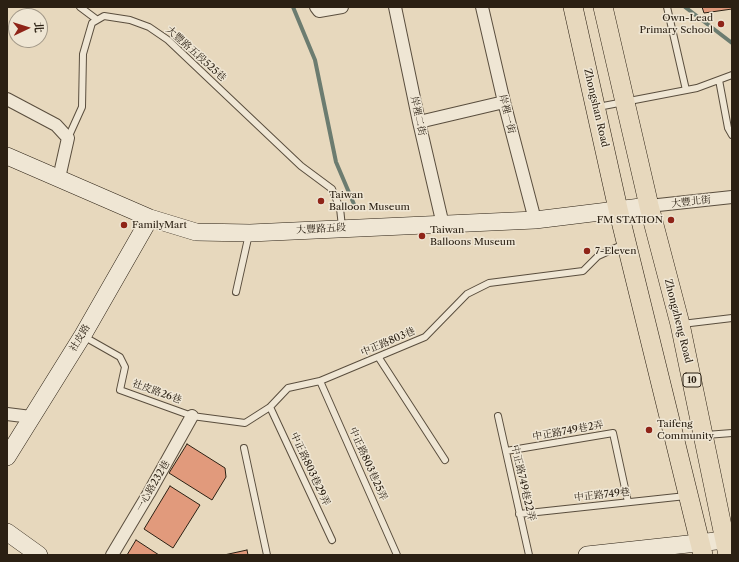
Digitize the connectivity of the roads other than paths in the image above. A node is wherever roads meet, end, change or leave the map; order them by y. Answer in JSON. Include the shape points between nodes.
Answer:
{"nodes":[{"id":1,"x":80,"y":7,"type":"edge"},
{"id":2,"x":316,"y":7,"type":"edge"},
{"id":3,"x":342,"y":7,"type":"edge"},
{"id":4,"x":395,"y":7,"type":"edge"},
{"id":5,"x":482,"y":7,"type":"edge"},
{"id":6,"x":573,"y":7,"type":"edge"},
{"id":7,"x":603,"y":7,"type":"edge"},
{"id":8,"x":667,"y":7,"type":"edge"},
{"id":9,"x":96,"y":19,"type":"junction"},
{"id":10,"x":732,"y":75,"type":"edge"},
{"id":11,"x":719,"y":80,"type":"junction"},
{"id":12,"x":686,"y":90,"type":"junction"},
{"id":13,"x":7,"y":99,"type":"edge"},
{"id":14,"x":504,"y":102,"type":"junction"},
{"id":15,"x":626,"y":102,"type":"junction"},
{"id":16,"x":597,"y":108,"type":"junction"},
{"id":17,"x":418,"y":122,"type":"junction"},
{"id":18,"x":732,"y":135,"type":"edge"},
{"id":19,"x":68,"y":138,"type":"junction"},
{"id":20,"x":7,"y":156,"type":"edge"},
{"id":21,"x":59,"y":178,"type":"junction"},
{"id":22,"x":732,"y":198,"type":"edge"},
{"id":23,"x":649,"y":206,"type":"junction"},
{"id":24,"x":618,"y":209,"type":"junction"},
{"id":25,"x":150,"y":218,"type":"junction"},
{"id":26,"x":535,"y":220,"type":"junction"},
{"id":27,"x":443,"y":225,"type":"junction"},
{"id":28,"x":342,"y":228,"type":"junction"},
{"id":29,"x":250,"y":233,"type":"junction"},
{"id":30,"x":627,"y":242,"type":"junction"},
{"id":31,"x":236,"y":292,"type":"dead end"},
{"id":32,"x":732,"y":318,"type":"edge"},
{"id":33,"x":680,"y":324,"type":"junction"},
{"id":34,"x":83,"y":335,"type":"junction"},
{"id":35,"x":379,"y":358,"type":"junction"},
{"id":36,"x":320,"y":381,"type":"junction"},
{"id":37,"x":270,"y":407,"type":"junction"},
{"id":38,"x":7,"y":414,"type":"edge"},
{"id":39,"x":192,"y":416,"type":"junction"},
{"id":40,"x":498,"y":416,"type":"dead end"},
{"id":41,"x":31,"y":417,"type":"junction"},
{"id":42,"x":732,"y":433,"type":"edge"},
{"id":43,"x":705,"y":435,"type":"junction"},
{"id":44,"x":244,"y":448,"type":"dead end"},
{"id":45,"x":506,"y":451,"type":"junction"},
{"id":46,"x":7,"y":457,"type":"edge"},
{"id":47,"x":445,"y":460,"type":"dead end"},
{"id":48,"x":688,"y":495,"type":"junction"},
{"id":49,"x":628,"y":502,"type":"junction"},
{"id":50,"x":519,"y":514,"type":"junction"},
{"id":51,"x":7,"y":532,"type":"edge"},
{"id":52,"x":332,"y":540,"type":"dead end"},
{"id":53,"x":726,"y":548,"type":"edge"},
{"id":54,"x":701,"y":549,"type":"edge"},
{"id":55,"x":39,"y":555,"type":"edge"},
{"id":56,"x":112,"y":555,"type":"edge"},
{"id":57,"x":267,"y":555,"type":"edge"},
{"id":58,"x":397,"y":555,"type":"edge"},
{"id":59,"x":529,"y":555,"type":"edge"},
{"id":60,"x":587,"y":555,"type":"edge"}],
"edges":[{"from":1,"to":9,"type":"lane"},
{"from":2,"to":3,"type":"street","via":[[319,11]]},
{"from":4,"to":17,"type":"street","name":"岸裡二街"},
{"from":5,"to":14,"type":"street","name":"岸裡一街"},
{"from":6,"to":16,"type":"main road","name":"Zhongshan Road"},
{"from":7,"to":15,"type":"main road","number":"10"},
{"from":8,"to":12,"type":"lane"},
{"from":9,"to":19,"type":"lane","via":[[92,22],[83,54],[82,108]]},
{"from":9,"to":28,"type":"lane","name":"大豐路五段525巷","via":[[104,16],[130,20],[150,27],[168,40],[301,166],[332,189],[340,208]]},
{"from":10,"to":11,"type":"lane"},
{"from":11,"to":12,"type":"lane"},
{"from":11,"to":18,"type":"lane","via":[[728,128]]},
{"from":12,"to":15,"type":"lane"},
{"from":13,"to":19,"type":"street","via":[[56,125]]},
{"from":14,"to":17,"type":"street"},
{"from":14,"to":26,"type":"street","name":"岸裡一街"},
{"from":15,"to":16,"type":"lane"},
{"from":15,"to":23,"type":"main road","number":"10"},
{"from":16,"to":24,"type":"main road","name":"Zhongshan Road"},
{"from":17,"to":27,"type":"street","name":"岸裡二街"},
{"from":19,"to":21,"type":"street"},
{"from":20,"to":21,"type":"street","name":"大豐路五段"},
{"from":21,"to":25,"type":"street","name":"大豐路五段"},
{"from":22,"to":23,"type":"street","name":"大豐北街"},
{"from":23,"to":24,"type":"street","name":"大豐路五段"},
{"from":23,"to":33,"type":"main road","name":"Zhongzheng Road","number":"10"},
{"from":24,"to":26,"type":"street","name":"大豐路五段"},
{"from":24,"to":30,"type":"main road"},
{"from":25,"to":29,"type":"street","name":"大豐路五段","via":[[196,232]]},
{"from":25,"to":34,"type":"street","name":"社皮路"},
{"from":26,"to":27,"type":"street","name":"大豐路五段"},
{"from":27,"to":28,"type":"street","name":"大豐路五段"},
{"from":28,"to":29,"type":"street","name":"大豐路五段"},
{"from":29,"to":31,"type":"lane"},
{"from":30,"to":35,"type":"lane","name":"中正路803巷","via":[[598,256],[583,271],[489,283],[467,294],[425,337]]},
{"from":30,"to":48,"type":"main road"},
{"from":32,"to":33,"type":"lane"},
{"from":33,"to":43,"type":"main road","name":"Zhongzheng Road","number":"10"},
{"from":34,"to":39,"type":"lane","name":"社皮路26巷","via":[[120,357],[125,367],[120,390]]},
{"from":34,"to":41,"type":"street","name":"社皮路"},
{"from":35,"to":36,"type":"lane","name":"中正路803巷"},
{"from":35,"to":47,"type":"lane"},
{"from":36,"to":37,"type":"lane","name":"中正路803巷","via":[[288,388]]},
{"from":36,"to":58,"type":"lane","name":"中正路803巷25弄"},
{"from":37,"to":39,"type":"lane","name":"中正路803巷","via":[[245,423]]},
{"from":37,"to":52,"type":"lane","name":"中正路803巷29弄"},
{"from":38,"to":41,"type":"street"},
{"from":39,"to":56,"type":"street","name":"一心路232巷"},
{"from":40,"to":45,"type":"lane","name":"中正路749巷22弄"},
{"from":41,"to":46,"type":"street","name":"社皮路"},
{"from":42,"to":43,"type":"lane"},
{"from":43,"to":53,"type":"main road","name":"Zhongzheng Road","number":"10"},
{"from":44,"to":57,"type":"lane"},
{"from":45,"to":49,"type":"lane","name":"中正路749巷2弄","via":[[612,433]]},
{"from":45,"to":50,"type":"lane","name":"中正路749巷22弄"},
{"from":48,"to":49,"type":"lane","name":"中正路749巷"},
{"from":48,"to":54,"type":"main road"},
{"from":49,"to":50,"type":"lane","name":"中正路749巷"},
{"from":50,"to":59,"type":"lane","name":"中正路749巷22弄"},
{"from":51,"to":55,"type":"street"},
{"from":53,"to":54,"type":"street"},
{"from":54,"to":60,"type":"street"}]}
